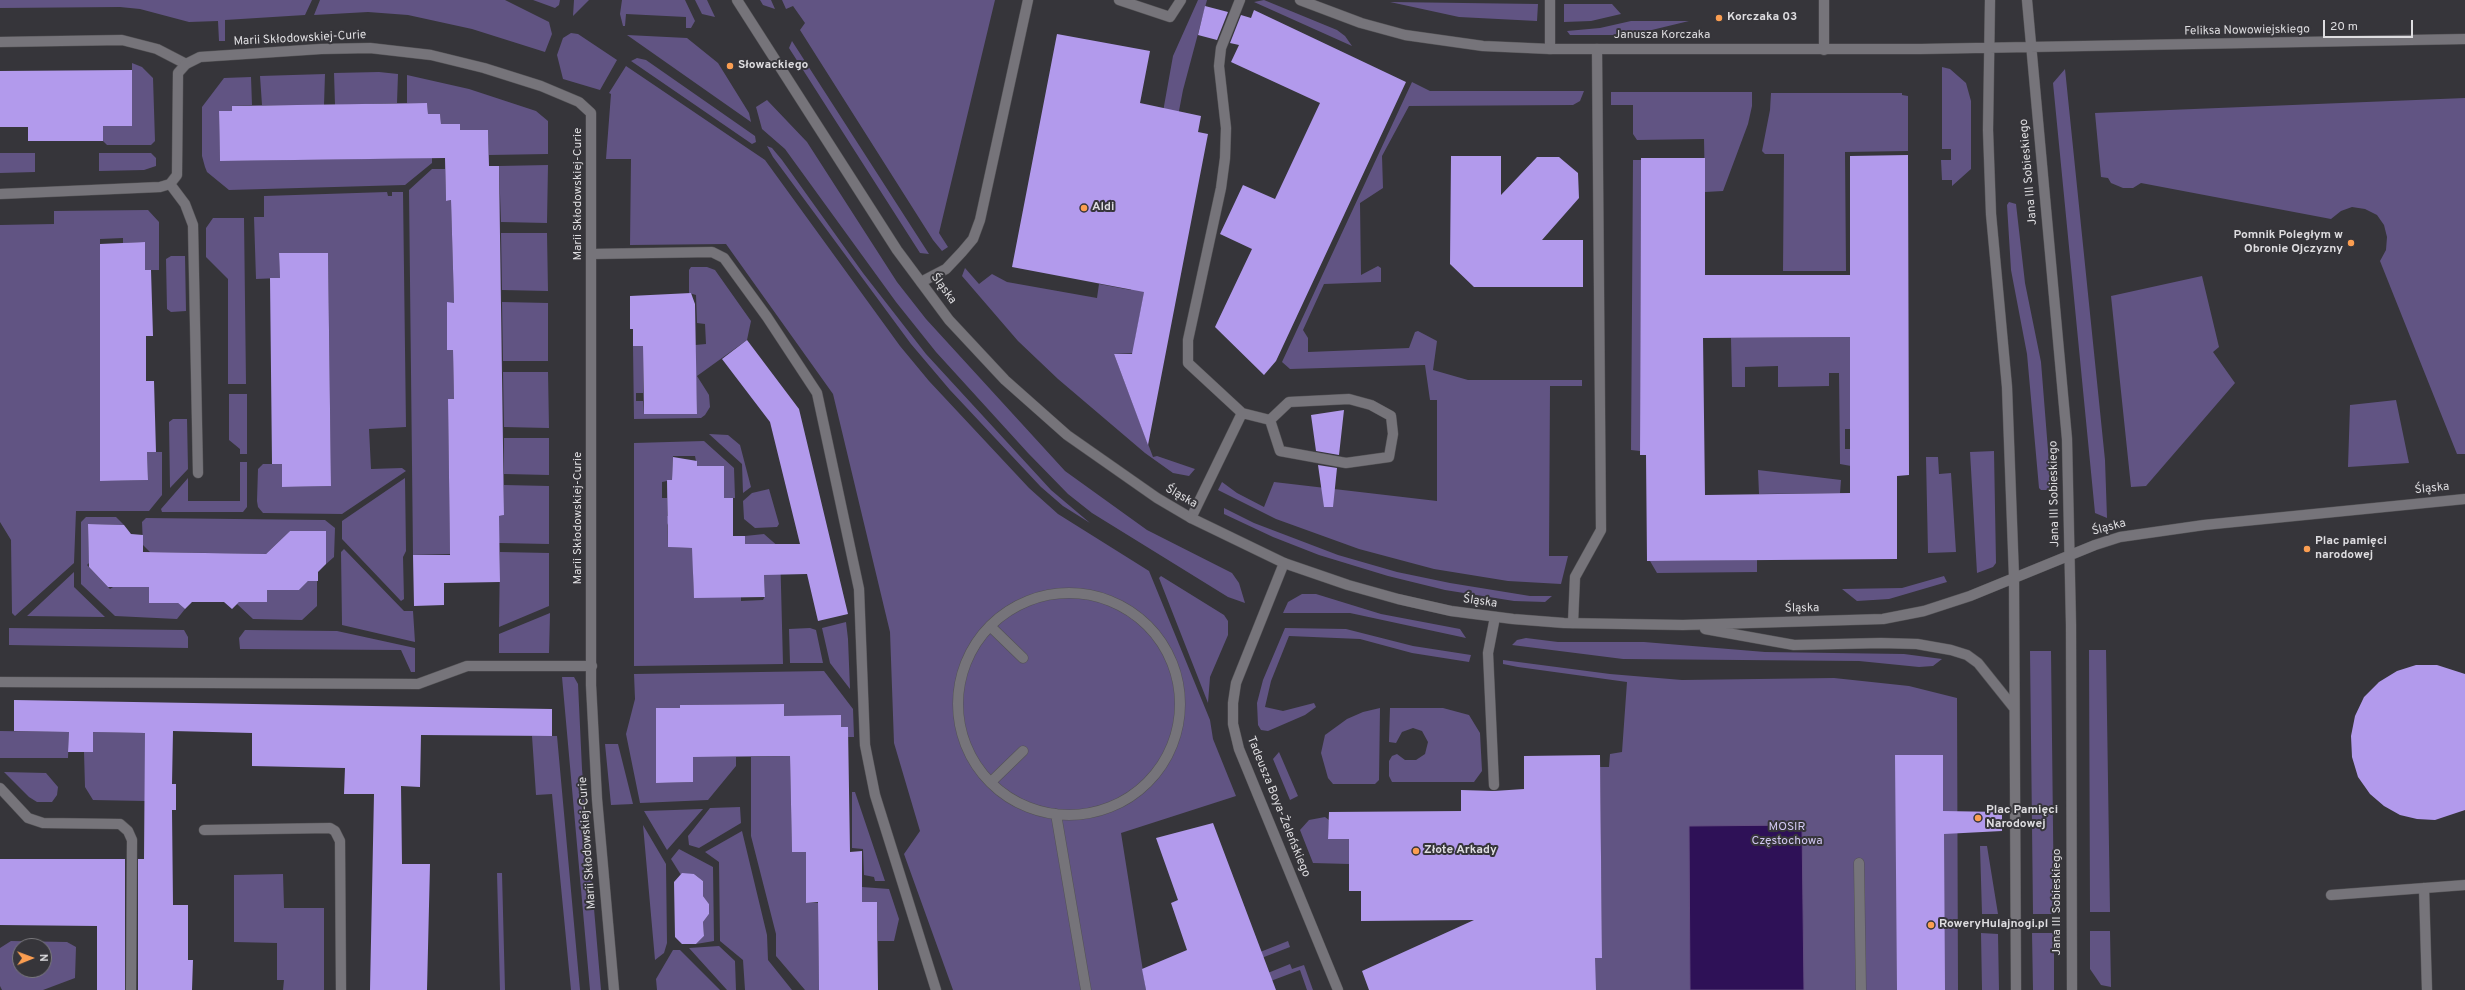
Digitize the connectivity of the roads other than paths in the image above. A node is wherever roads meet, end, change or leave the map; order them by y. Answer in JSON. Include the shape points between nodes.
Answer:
{"nodes":[{"id":1,"x":737,"y":0,"type":"edge"},
{"id":2,"x":1028,"y":0,"type":"edge"},
{"id":3,"x":1119,"y":0,"type":"edge"},
{"id":4,"x":1181,"y":0,"type":"edge"},
{"id":5,"x":1240,"y":0,"type":"edge"},
{"id":6,"x":1300,"y":0,"type":"edge"},
{"id":7,"x":1550,"y":0,"type":"edge"},
{"id":8,"x":1824,"y":0,"type":"edge"},
{"id":9,"x":1990,"y":0,"type":"edge"},
{"id":10,"x":2027,"y":0,"type":"edge"},
{"id":11,"x":2465,"y":39,"type":"edge"},
{"id":12,"x":0,"y":42,"type":"edge"},
{"id":13,"x":1990,"y":48,"type":"junction"},
{"id":14,"x":2030,"y":48,"type":"junction"},
{"id":15,"x":1550,"y":49,"type":"junction"},
{"id":16,"x":1597,"y":49,"type":"junction"},
{"id":17,"x":1824,"y":50,"type":"junction"},
{"id":18,"x":186,"y":64,"type":"junction"},
{"id":19,"x":170,"y":184,"type":"junction"},
{"id":20,"x":0,"y":194,"type":"edge"},
{"id":21,"x":592,"y":254,"type":"junction"},
{"id":22,"x":921,"y":282,"type":"junction"},
{"id":23,"x":1242,"y":413,"type":"junction"},
{"id":24,"x":1270,"y":420,"type":"junction"},
{"id":25,"x":198,"y":473,"type":"dead end"},
{"id":26,"x":2465,"y":499,"type":"edge"},
{"id":27,"x":1191,"y":518,"type":"junction"},
{"id":28,"x":2069,"y":556,"type":"junction"},
{"id":29,"x":1284,"y":563,"type":"junction"},
{"id":30,"x":2014,"y":577,"type":"junction"},
{"id":31,"x":1495,"y":616,"type":"junction"},
{"id":32,"x":1573,"y":623,"type":"junction"},
{"id":33,"x":1683,"y":625,"type":"junction"},
{"id":34,"x":990,"y":626,"type":"junction"},
{"id":35,"x":1024,"y":658,"type":"dead end"},
{"id":36,"x":592,"y":666,"type":"junction"},
{"id":37,"x":0,"y":682,"type":"edge"},
{"id":38,"x":2014,"y":708,"type":"junction"},
{"id":39,"x":1023,"y":751,"type":"dead end"},
{"id":40,"x":991,"y":782,"type":"junction"},
{"id":41,"x":1494,"y":785,"type":"dead end"},
{"id":42,"x":0,"y":788,"type":"edge"},
{"id":43,"x":1056,"y":814,"type":"junction"},
{"id":44,"x":204,"y":830,"type":"dead end"},
{"id":45,"x":1859,"y":863,"type":"dead end"},
{"id":46,"x":2465,"y":885,"type":"edge"},
{"id":47,"x":2424,"y":888,"type":"junction"},
{"id":48,"x":2331,"y":895,"type":"dead end"},
{"id":49,"x":132,"y":990,"type":"edge"},
{"id":50,"x":341,"y":990,"type":"edge"},
{"id":51,"x":614,"y":990,"type":"edge"},
{"id":52,"x":936,"y":990,"type":"edge"},
{"id":53,"x":1086,"y":990,"type":"edge"},
{"id":54,"x":1338,"y":990,"type":"edge"},
{"id":55,"x":1861,"y":990,"type":"edge"},
{"id":56,"x":2016,"y":990,"type":"edge"},
{"id":57,"x":2072,"y":990,"type":"edge"},
{"id":58,"x":2428,"y":990,"type":"edge"}],
"edges":[{"from":1,"to":22,"type":"street","name":"Śląska","via":[[897,250]]},
{"from":2,"to":22,"type":"street","via":[[980,220],[973,238],[946,269]]},
{"from":3,"to":4,"type":"street","via":[[1170,17]]},
{"from":5,"to":23,"type":"street","via":[[1221,48],[1219,66],[1226,128],[1225,158],[1221,188],[1188,340],[1188,363]]},
{"from":6,"to":15,"type":"street","name":"Janusza Korczaka","via":[[1361,23],[1405,35],[1483,46]]},
{"from":7,"to":15,"type":"street"},
{"from":8,"to":17,"type":"street"},
{"from":9,"to":13,"type":"street"},
{"from":10,"to":14,"type":"street","name":"Jana III Sobieskiego"},
{"from":11,"to":14,"type":"street","name":"Feliksa Nowowiejskiego"},
{"from":12,"to":18,"type":"street","via":[[122,40],[157,49]]},
{"from":13,"to":14,"type":"street","name":"Janusza Korczaka"},
{"from":13,"to":17,"type":"street","name":"Janusza Korczaka"},
{"from":13,"to":30,"type":"street","via":[[1988,130],[1991,214],[2007,387]]},
{"from":14,"to":28,"type":"street","name":"Jana III Sobieskiego","via":[[2062,371],[2067,439]]},
{"from":15,"to":16,"type":"street","name":"Janusza Korczaka"},
{"from":16,"to":17,"type":"street","name":"Janusza Korczaka"},
{"from":16,"to":32,"type":"street","via":[[1601,530],[1575,577]]},
{"from":18,"to":19,"type":"street","via":[[178,73],[177,175]]},
{"from":18,"to":21,"type":"street","name":"Marii Skłodowskiej-Curie","via":[[200,57],[370,48],[431,56],[484,68],[541,86],[579,102],[591,114]]},
{"from":19,"to":20,"type":"street","via":[[160,187]]},
{"from":19,"to":25,"type":"street","via":[[185,204],[193,225]]},
{"from":21,"to":36,"type":"street","name":"Marii Skłodowskiej-Curie"},
{"from":21,"to":52,"type":"street","via":[[712,252],[724,258],[817,393],[859,589],[865,745],[874,795]]},
{"from":22,"to":27,"type":"street","name":"Śląska","via":[[949,320],[1005,380],[1067,435],[1121,475]]},
{"from":23,"to":24,"type":"street"},
{"from":23,"to":27,"type":"street"},
{"from":24,"to":24,"type":"street","via":[[1280,451],[1346,463],[1389,457],[1393,434],[1391,416],[1371,405],[1349,399],[1289,402]]},
{"from":26,"to":28,"type":"street","name":"Śląska","via":[[2204,525],[2120,537]]},
{"from":27,"to":29,"type":"street","name":"Śląska"},
{"from":28,"to":30,"type":"street","name":"Śląska"},
{"from":28,"to":57,"type":"street","name":"Jana III Sobieskiego"},
{"from":29,"to":31,"type":"street","name":"Śląska","via":[[1398,599],[1451,611]]},
{"from":29,"to":54,"type":"street","name":"Tadeusza Boya-Żeleńskiego","via":[[1236,683],[1233,703],[1234,724],[1239,749]]},
{"from":30,"to":33,"type":"street","name":"Śląska","via":[[1984,591],[1924,611],[1883,619]]},
{"from":30,"to":38,"type":"street"},
{"from":31,"to":32,"type":"street","name":"Śląska"},
{"from":31,"to":41,"type":"street","via":[[1488,653]]},
{"from":32,"to":33,"type":"street","name":"Śląska"},
{"from":33,"to":38,"type":"street","via":[[1794,645],[1918,644],[1951,650],[1967,655],[1978,663]]},
{"from":34,"to":35,"type":"street"},
{"from":34,"to":40,"type":"street","via":[[975,646],[964,668],[958,705],[965,741],[975,763]]},
{"from":34,"to":43,"type":"street","via":[[1010,610],[1033,598],[1059,593],[1097,596],[1121,605],[1143,620],[1161,640],[1173,664],[1179,690],[1179,717],[1173,743],[1161,766],[1143,787],[1109,808],[1083,814]]},
{"from":36,"to":37,"type":"street","via":[[467,666],[418,684]]},
{"from":36,"to":51,"type":"street","name":"Marii Skłodowskiej-Curie","via":[[597,799]]},
{"from":38,"to":56,"type":"street"},
{"from":39,"to":40,"type":"street"},
{"from":40,"to":43,"type":"street","via":[[1021,804]]},
{"from":42,"to":49,"type":"street","via":[[28,818],[43,823],[120,824],[128,831],[132,840]]},
{"from":43,"to":53,"type":"street"},
{"from":44,"to":50,"type":"street","via":[[330,828],[335,831],[340,841]]},
{"from":45,"to":55,"type":"street"},
{"from":46,"to":47,"type":"street"},
{"from":47,"to":48,"type":"street"},
{"from":47,"to":58,"type":"street"}]}
